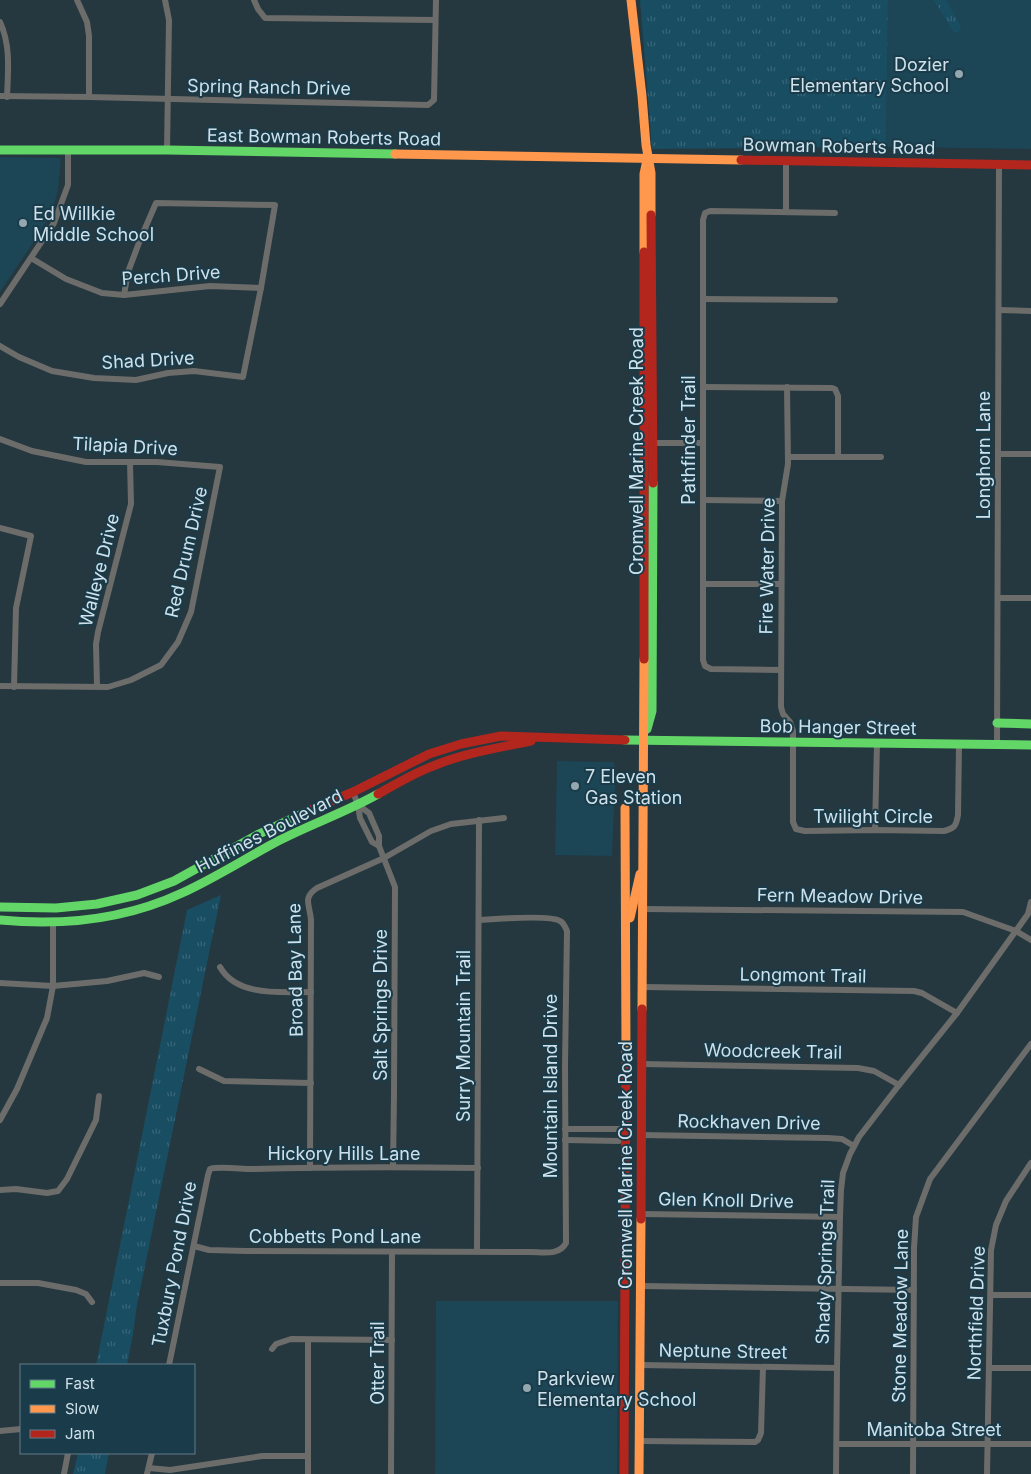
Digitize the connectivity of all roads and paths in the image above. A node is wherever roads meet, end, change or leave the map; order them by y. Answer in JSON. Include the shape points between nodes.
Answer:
{"nodes":[{"id":1,"x":77,"y":0,"type":"edge"},
{"id":2,"x":165,"y":0,"type":"edge"},
{"id":3,"x":254,"y":0,"type":"edge"},
{"id":4,"x":436,"y":0,"type":"edge"},
{"id":5,"x":631,"y":0,"type":"edge"},
{"id":6,"x":436,"y":20,"type":"junction"},
{"id":7,"x":0,"y":22,"type":"edge"},
{"id":8,"x":3,"y":96,"type":"edge"},
{"id":9,"x":89,"y":97,"type":"junction"},
{"id":10,"x":168,"y":100,"type":"junction"},
{"id":11,"x":0,"y":150,"type":"edge"},
{"id":12,"x":167,"y":150,"type":"junction"},
{"id":13,"x":68,"y":151,"type":"junction"},
{"id":14,"x":647,"y":160,"type":"junction"},
{"id":15,"x":786,"y":161,"type":"junction"},
{"id":16,"x":999,"y":165,"type":"junction"},
{"id":17,"x":1031,"y":165,"type":"edge"},
{"id":18,"x":786,"y":212,"type":"junction"},
{"id":19,"x":835,"y":213,"type":"dead end"},
{"id":20,"x":31,"y":258,"type":"junction"},
{"id":21,"x":261,"y":288,"type":"junction"},
{"id":22,"x":124,"y":295,"type":"junction"},
{"id":23,"x":703,"y":299,"type":"junction"},
{"id":24,"x":835,"y":300,"type":"dead end"},
{"id":25,"x":0,"y":304,"type":"edge"},
{"id":26,"x":999,"y":310,"type":"junction"},
{"id":27,"x":1031,"y":311,"type":"edge"},
{"id":28,"x":0,"y":346,"type":"edge"},
{"id":29,"x":703,"y":387,"type":"junction"},
{"id":30,"x":787,"y":387,"type":"junction"},
{"id":31,"x":0,"y":439,"type":"edge"},
{"id":32,"x":653,"y":443,"type":"junction"},
{"id":33,"x":703,"y":443,"type":"junction"},
{"id":34,"x":998,"y":454,"type":"junction"},
{"id":35,"x":1031,"y":454,"type":"edge"},
{"id":36,"x":788,"y":457,"type":"junction"},
{"id":37,"x":838,"y":457,"type":"junction"},
{"id":38,"x":881,"y":457,"type":"dead end"},
{"id":39,"x":130,"y":462,"type":"junction"},
{"id":40,"x":220,"y":467,"type":"joint"},
{"id":41,"x":703,"y":500,"type":"junction"},
{"id":42,"x":782,"y":501,"type":"junction"},
{"id":43,"x":0,"y":528,"type":"edge"},
{"id":44,"x":703,"y":584,"type":"junction"},
{"id":45,"x":781,"y":584,"type":"junction"},
{"id":46,"x":998,"y":598,"type":"junction"},
{"id":47,"x":1031,"y":598,"type":"edge"},
{"id":48,"x":781,"y":670,"type":"junction"},
{"id":49,"x":0,"y":686,"type":"edge"},
{"id":50,"x":98,"y":686,"type":"junction"},
{"id":51,"x":14,"y":687,"type":"junction"},
{"id":52,"x":997,"y":723,"type":"junction"},
{"id":53,"x":1031,"y":724,"type":"edge"},
{"id":54,"x":546,"y":738,"type":"junction"},
{"id":55,"x":644,"y":741,"type":"junction"},
{"id":56,"x":793,"y":742,"type":"junction"},
{"id":57,"x":877,"y":743,"type":"junction"},
{"id":58,"x":997,"y":744,"type":"junction"},
{"id":59,"x":959,"y":745,"type":"junction"},
{"id":60,"x":1031,"y":745,"type":"edge"},
{"id":61,"x":353,"y":792,"type":"junction"},
{"id":62,"x":358,"y":805,"type":"junction"},
{"id":63,"x":625,"y":808,"type":"dead end"},
{"id":64,"x":504,"y":818,"type":"dead end"},
{"id":65,"x":479,"y":820,"type":"junction"},
{"id":66,"x":875,"y":830,"type":"junction"},
{"id":67,"x":644,"y":857,"type":"junction"},
{"id":68,"x":384,"y":858,"type":"junction"},
{"id":69,"x":1031,"y":902,"type":"edge"},
{"id":70,"x":0,"y":907,"type":"edge"},
{"id":71,"x":643,"y":909,"type":"junction"},
{"id":72,"x":0,"y":920,"type":"edge"},
{"id":73,"x":479,"y":920,"type":"junction"},
{"id":74,"x":53,"y":924,"type":"junction"},
{"id":75,"x":1016,"y":931,"type":"junction"},
{"id":76,"x":626,"y":933,"type":"junction"},
{"id":77,"x":1031,"y":940,"type":"edge"},
{"id":78,"x":220,"y":967,"type":"dead end"},
{"id":79,"x":158,"y":977,"type":"dead end"},
{"id":80,"x":0,"y":983,"type":"edge"},
{"id":81,"x":53,"y":986,"type":"junction"},
{"id":82,"x":643,"y":987,"type":"junction"},
{"id":83,"x":311,"y":992,"type":"junction"},
{"id":84,"x":957,"y":1013,"type":"junction"},
{"id":85,"x":1031,"y":1044,"type":"edge"},
{"id":86,"x":642,"y":1064,"type":"junction"},
{"id":87,"x":199,"y":1069,"type":"dead end"},
{"id":88,"x":311,"y":1083,"type":"junction"},
{"id":89,"x":899,"y":1085,"type":"junction"},
{"id":90,"x":100,"y":1096,"type":"dead end"},
{"id":91,"x":0,"y":1120,"type":"edge"},
{"id":92,"x":565,"y":1129,"type":"junction"},
{"id":93,"x":626,"y":1135,"type":"junction"},
{"id":94,"x":641,"y":1135,"type":"junction"},
{"id":95,"x":565,"y":1140,"type":"junction"},
{"id":96,"x":854,"y":1146,"type":"junction"},
{"id":97,"x":1031,"y":1163,"type":"edge"},
{"id":98,"x":392,"y":1167,"type":"junction"},
{"id":99,"x":310,"y":1168,"type":"junction"},
{"id":100,"x":478,"y":1168,"type":"junction"},
{"id":101,"x":210,"y":1169,"type":"joint"},
{"id":102,"x":0,"y":1190,"type":"edge"},
{"id":103,"x":641,"y":1214,"type":"junction"},
{"id":104,"x":840,"y":1217,"type":"junction"},
{"id":105,"x":194,"y":1246,"type":"junction"},
{"id":106,"x":477,"y":1251,"type":"junction"},
{"id":107,"x":392,"y":1252,"type":"junction"},
{"id":108,"x":0,"y":1282,"type":"edge"},
{"id":109,"x":640,"y":1286,"type":"junction"},
{"id":110,"x":838,"y":1290,"type":"junction"},
{"id":111,"x":914,"y":1290,"type":"junction"},
{"id":112,"x":991,"y":1295,"type":"junction"},
{"id":113,"x":1031,"y":1295,"type":"edge"},
{"id":114,"x":92,"y":1302,"type":"dead end"},
{"id":115,"x":308,"y":1340,"type":"junction"},
{"id":116,"x":392,"y":1340,"type":"junction"},
{"id":117,"x":272,"y":1349,"type":"dead end"},
{"id":118,"x":169,"y":1364,"type":"edge"},
{"id":119,"x":625,"y":1365,"type":"junction"},
{"id":120,"x":640,"y":1365,"type":"junction"},
{"id":121,"x":763,"y":1367,"type":"junction"},
{"id":122,"x":836,"y":1368,"type":"junction"},
{"id":123,"x":988,"y":1368,"type":"junction"},
{"id":124,"x":1031,"y":1368,"type":"edge"},
{"id":125,"x":20,"y":1429,"type":"edge"},
{"id":126,"x":0,"y":1431,"type":"edge"},
{"id":127,"x":639,"y":1441,"type":"junction"},
{"id":128,"x":836,"y":1444,"type":"junction"},
{"id":129,"x":914,"y":1444,"type":"junction"},
{"id":130,"x":988,"y":1444,"type":"junction"},
{"id":131,"x":1031,"y":1444,"type":"edge"},
{"id":132,"x":68,"y":1454,"type":"edge"},
{"id":133,"x":152,"y":1454,"type":"edge"},
{"id":134,"x":308,"y":1456,"type":"junction"},
{"id":135,"x":148,"y":1471,"type":"edge"},
{"id":136,"x":64,"y":1474,"type":"edge"},
{"id":137,"x":308,"y":1474,"type":"edge"},
{"id":138,"x":391,"y":1474,"type":"edge"},
{"id":139,"x":624,"y":1474,"type":"edge"},
{"id":140,"x":639,"y":1474,"type":"edge"},
{"id":141,"x":836,"y":1474,"type":"edge"},
{"id":142,"x":914,"y":1474,"type":"edge"},
{"id":143,"x":987,"y":1474,"type":"edge"}],
"edges":[{"from":1,"to":9,"type":"street","via":[[87,22],[89,36]]},
{"from":2,"to":10,"type":"street","via":[[169,20]]},
{"from":3,"to":6,"type":"street","via":[[265,18]]},
{"from":4,"to":6,"type":"street","name":"Spring Ranch Drive"},
{"from":5,"to":14,"type":"main road","name":"Cromwell Marine Creek Road"},
{"from":6,"to":10,"type":"street","name":"Spring Ranch Drive","via":[[434,100],[428,105]]},
{"from":7,"to":8,"type":"street","via":[[8,52]]},
{"from":8,"to":9,"type":"street","name":"Spring Ranch Drive"},
{"from":9,"to":10,"type":"street","name":"Spring Ranch Drive"},
{"from":10,"to":12,"type":"street"},
{"from":11,"to":13,"type":"main road","name":"East Bowman Roberts Road"},
{"from":12,"to":13,"type":"main road","name":"East Bowman Roberts Road"},
{"from":12,"to":14,"type":"main road","name":"East Bowman Roberts Road"},
{"from":13,"to":20,"type":"street","via":[[68,185],[54,223]]},
{"from":14,"to":15,"type":"main road","name":"Bowman Roberts Road"},
{"from":14,"to":32,"type":"main road","name":"Cromwell Marine Creek Road","via":[[651,173]]},
{"from":14,"to":55,"type":"main road","name":"Cromwell Marine Creek Road","via":[[644,174]]},
{"from":15,"to":16,"type":"main road","name":"Bowman Roberts Road"},
{"from":15,"to":18,"type":"street"},
{"from":16,"to":17,"type":"main road","name":"Bowman Roberts Road"},
{"from":16,"to":26,"type":"street","name":"Longhorn Lane"},
{"from":18,"to":19,"type":"street"},
{"from":18,"to":23,"type":"street","name":"Pathfinder Trail","via":[[710,211],[705,214]]},
{"from":20,"to":22,"type":"street","name":"Perch Drive","via":[[66,279],[102,293]]},
{"from":20,"to":25,"type":"street"},
{"from":21,"to":22,"type":"street","name":"Perch Drive","via":[[210,286]]},
{"from":21,"to":22,"type":"street","via":[[275,205],[156,203],[128,272]]},
{"from":21,"to":28,"type":"street","name":"Shad Drive","via":[[243,378],[194,371],[136,380],[94,378],[52,371]]},
{"from":23,"to":24,"type":"street"},
{"from":23,"to":29,"type":"street","name":"Pathfinder Trail"},
{"from":26,"to":27,"type":"street"},
{"from":26,"to":34,"type":"street","name":"Longhorn Lane"},
{"from":29,"to":30,"type":"street"},
{"from":29,"to":33,"type":"street","name":"Pathfinder Trail"},
{"from":30,"to":36,"type":"street","name":"Fire Water Drive"},
{"from":30,"to":37,"type":"street","via":[[835,389],[838,396]]},
{"from":31,"to":39,"type":"street","name":"Tilapia Drive","via":[[32,452],[86,462]]},
{"from":32,"to":33,"type":"street"},
{"from":32,"to":55,"type":"main road","name":"Cromwell Marine Creek Road","via":[[652,711]]},
{"from":33,"to":41,"type":"street","name":"Pathfinder Trail"},
{"from":34,"to":35,"type":"street"},
{"from":34,"to":46,"type":"street","name":"Longhorn Lane"},
{"from":36,"to":37,"type":"street"},
{"from":36,"to":42,"type":"street","name":"Fire Water Drive"},
{"from":37,"to":38,"type":"street"},
{"from":39,"to":40,"type":"street","name":"Tilapia Drive"},
{"from":39,"to":50,"type":"street","name":"Walleye Drive","via":[[131,504],[96,644]]},
{"from":40,"to":50,"type":"street","name":"Red Drum Drive","via":[[191,612],[178,642],[161,665],[131,680]]},
{"from":41,"to":42,"type":"street"},
{"from":41,"to":44,"type":"street","name":"Pathfinder Trail"},
{"from":42,"to":45,"type":"street","name":"Fire Water Drive"},
{"from":43,"to":51,"type":"street","via":[[31,536],[16,608]]},
{"from":44,"to":45,"type":"street"},
{"from":44,"to":48,"type":"street","name":"Pathfinder Trail","via":[[705,666],[711,669]]},
{"from":45,"to":48,"type":"street","name":"Fire Water Drive"},
{"from":46,"to":47,"type":"street"},
{"from":46,"to":52,"type":"street","name":"Longhorn Lane"},
{"from":48,"to":56,"type":"street","name":"Fire Water Drive","via":[[781,710],[791,725]]},
{"from":49,"to":51,"type":"street","name":"Red Drum Drive"},
{"from":50,"to":51,"type":"street","name":"Red Drum Drive"},
{"from":52,"to":53,"type":"main road"},
{"from":52,"to":58,"type":"street","name":"Longhorn Lane"},
{"from":54,"to":55,"type":"main road","name":"Huffines Boulevard"},
{"from":54,"to":61,"type":"main road","name":"Huffines Boulevard","via":[[501,736],[461,744],[429,754]]},
{"from":54,"to":62,"type":"main road","name":"Huffines Boulevard","via":[[442,762]]},
{"from":55,"to":56,"type":"main road","name":"Bob Hanger Street"},
{"from":55,"to":67,"type":"main road","name":"Cromwell Marine Creek Road"},
{"from":56,"to":57,"type":"main road","name":"Bob Hanger Street"},
{"from":56,"to":66,"type":"street","name":"Twilight Circle","via":[[793,822],[796,829]]},
{"from":57,"to":59,"type":"main road","name":"Bob Hanger Street"},
{"from":57,"to":66,"type":"street"},
{"from":58,"to":59,"type":"main road","name":"Bob Hanger Street"},
{"from":58,"to":60,"type":"main road","name":"Bob Hanger Street"},
{"from":59,"to":66,"type":"street","name":"Twilight Circle","via":[[956,826],[944,831]]},
{"from":61,"to":62,"type":"street","name":"Salt Springs Drive"},
{"from":61,"to":70,"type":"main road","name":"Huffines Boulevard","via":[[259,834],[174,881],[137,895],[97,904],[56,908]]},
{"from":62,"to":68,"type":"street","name":"Salt Springs Drive","via":[[369,813]]},
{"from":62,"to":74,"type":"main road","name":"Huffines Boulevard","via":[[292,834],[164,901],[123,914]]},
{"from":63,"to":76,"type":"main road","name":"Cromwell Marine Creek Road"},
{"from":64,"to":65,"type":"street","name":"Broad Bay Lane"},
{"from":65,"to":68,"type":"street","name":"Broad Bay Lane","via":[[431,831]]},
{"from":65,"to":73,"type":"street","name":"Surry Mountain Trail"},
{"from":67,"to":71,"type":"main road","name":"Cromwell Marine Creek Road"},
{"from":67,"to":76,"type":"main road","name":"Cromwell Marine Creek Road"},
{"from":68,"to":83,"type":"street","name":"Broad Bay Lane","via":[[309,894]]},
{"from":68,"to":98,"type":"street","name":"Salt Springs Drive","via":[[395,887],[396,900]]},
{"from":69,"to":75,"type":"street","name":"Shady Springs Trail","via":[[1028,914]]},
{"from":71,"to":75,"type":"street","name":"Fern Meadow Drive","via":[[963,912]]},
{"from":71,"to":82,"type":"main road","name":"Cromwell Marine Creek Road"},
{"from":72,"to":74,"type":"main road","name":"Huffines Boulevard"},
{"from":73,"to":92,"type":"street","name":"Mountain Island Drive","via":[[555,919],[565,925]]},
{"from":73,"to":100,"type":"street","name":"Surry Mountain Trail"},
{"from":74,"to":81,"type":"street"},
{"from":75,"to":77,"type":"street","name":"Fern Meadow Drive"},
{"from":75,"to":84,"type":"street","name":"Shady Springs Trail"},
{"from":76,"to":93,"type":"main road","name":"Cromwell Marine Creek Road"},
{"from":78,"to":83,"type":"street","via":[[225,976],[236,984],[249,988],[270,992]]},
{"from":79,"to":81,"type":"street","via":[[144,973],[107,981]]},
{"from":80,"to":81,"type":"street"},
{"from":81,"to":91,"type":"street","via":[[47,1018]]},
{"from":82,"to":84,"type":"street","name":"Longmont Trail","via":[[914,991]]},
{"from":82,"to":86,"type":"main road","name":"Cromwell Marine Creek Road"},
{"from":83,"to":88,"type":"street","name":"Broad Bay Lane"},
{"from":84,"to":89,"type":"street","name":"Shady Springs Trail"},
{"from":85,"to":111,"type":"street","name":"Stone Meadow Lane","via":[[930,1179],[916,1217]]},
{"from":86,"to":89,"type":"street","name":"Woodcreek Trail","via":[[858,1068],[874,1071]]},
{"from":86,"to":94,"type":"main road","name":"Cromwell Marine Creek Road"},
{"from":87,"to":88,"type":"street","via":[[224,1081]]},
{"from":88,"to":99,"type":"street","name":"Broad Bay Lane"},
{"from":89,"to":96,"type":"street","name":"Shady Springs Trail"},
{"from":90,"to":102,"type":"street","via":[[96,1120],[67,1180],[58,1191]]},
{"from":92,"to":93,"type":"street","via":[[619,1129]]},
{"from":92,"to":95,"type":"street","name":"Mountain Island Drive"},
{"from":93,"to":94,"type":"main road"},
{"from":93,"to":95,"type":"street","via":[[619,1141]]},
{"from":93,"to":119,"type":"main road","name":"Cromwell Marine Creek Road"},
{"from":94,"to":96,"type":"street","name":"Rockhaven Drive","via":[[828,1138],[842,1139]]},
{"from":94,"to":103,"type":"main road","name":"Cromwell Marine Creek Road"},
{"from":95,"to":106,"type":"street","name":"Mountain Island Drive","via":[[566,1243],[562,1249],[557,1252]]},
{"from":96,"to":104,"type":"street","name":"Shady Springs Trail","via":[[840,1190]]},
{"from":97,"to":112,"type":"street","name":"Northfield Drive","via":[[1006,1200],[998,1219],[991,1250]]},
{"from":98,"to":99,"type":"street","name":"Hickory Hills Lane"},
{"from":98,"to":100,"type":"street","name":"Hickory Hills Lane"},
{"from":99,"to":101,"type":"street","name":"Hickory Hills Lane"},
{"from":100,"to":106,"type":"street","name":"Surry Mountain Trail"},
{"from":101,"to":105,"type":"street","name":"Tuxbury Pond Drive"},
{"from":103,"to":104,"type":"street","name":"Glen Knoll Drive"},
{"from":103,"to":109,"type":"main road","name":"Cromwell Marine Creek Road"},
{"from":104,"to":110,"type":"street","name":"Shady Springs Trail"},
{"from":105,"to":107,"type":"street","name":"Cobbetts Pond Lane","via":[[209,1250]]},
{"from":105,"to":118,"type":"street","name":"Tuxbury Pond Drive"},
{"from":106,"to":107,"type":"street","name":"Cobbetts Pond Lane"},
{"from":107,"to":116,"type":"street","name":"Otter Trail"},
{"from":108,"to":114,"type":"street","via":[[38,1283],[76,1290],[86,1294]]},
{"from":109,"to":110,"type":"street"},
{"from":109,"to":120,"type":"main road","name":"Cromwell Marine Creek Road"},
{"from":110,"to":111,"type":"street"},
{"from":110,"to":122,"type":"street","name":"Shady Springs Trail"},
{"from":111,"to":129,"type":"street","name":"Stone Meadow Lane"},
{"from":112,"to":113,"type":"street"},
{"from":112,"to":123,"type":"street","name":"Northfield Drive"},
{"from":115,"to":116,"type":"street"},
{"from":115,"to":117,"type":"street","via":[[291,1339],[276,1344]]},
{"from":115,"to":134,"type":"street"},
{"from":116,"to":138,"type":"street","name":"Otter Trail"},
{"from":119,"to":120,"type":"main road"},
{"from":119,"to":139,"type":"main road","name":"Cromwell Marine Creek Road"},
{"from":120,"to":121,"type":"street","name":"Neptune Street"},
{"from":120,"to":127,"type":"main road","name":"Cromwell Marine Creek Road"},
{"from":121,"to":122,"type":"street","name":"Neptune Street"},
{"from":121,"to":127,"type":"street","via":[[761,1433],[755,1442]]},
{"from":122,"to":128,"type":"street","name":"Shady Springs Trail"},
{"from":123,"to":124,"type":"street"},
{"from":123,"to":130,"type":"street","name":"Northfield Drive"},
{"from":125,"to":126,"type":"street"},
{"from":127,"to":140,"type":"main road","name":"Cromwell Marine Creek Road"},
{"from":128,"to":129,"type":"street","name":"Manitoba Street"},
{"from":128,"to":141,"type":"street","name":"Shady Springs Trail"},
{"from":129,"to":130,"type":"street","name":"Manitoba Street"},
{"from":129,"to":142,"type":"street","name":"Stone Meadow Lane"},
{"from":130,"to":131,"type":"street","name":"Manitoba Street"},
{"from":130,"to":143,"type":"street","name":"Northfield Drive"},
{"from":132,"to":136,"type":"street"},
{"from":133,"to":135,"type":"street"},
{"from":134,"to":135,"type":"street","via":[[262,1456]]},
{"from":134,"to":137,"type":"street"}]}
